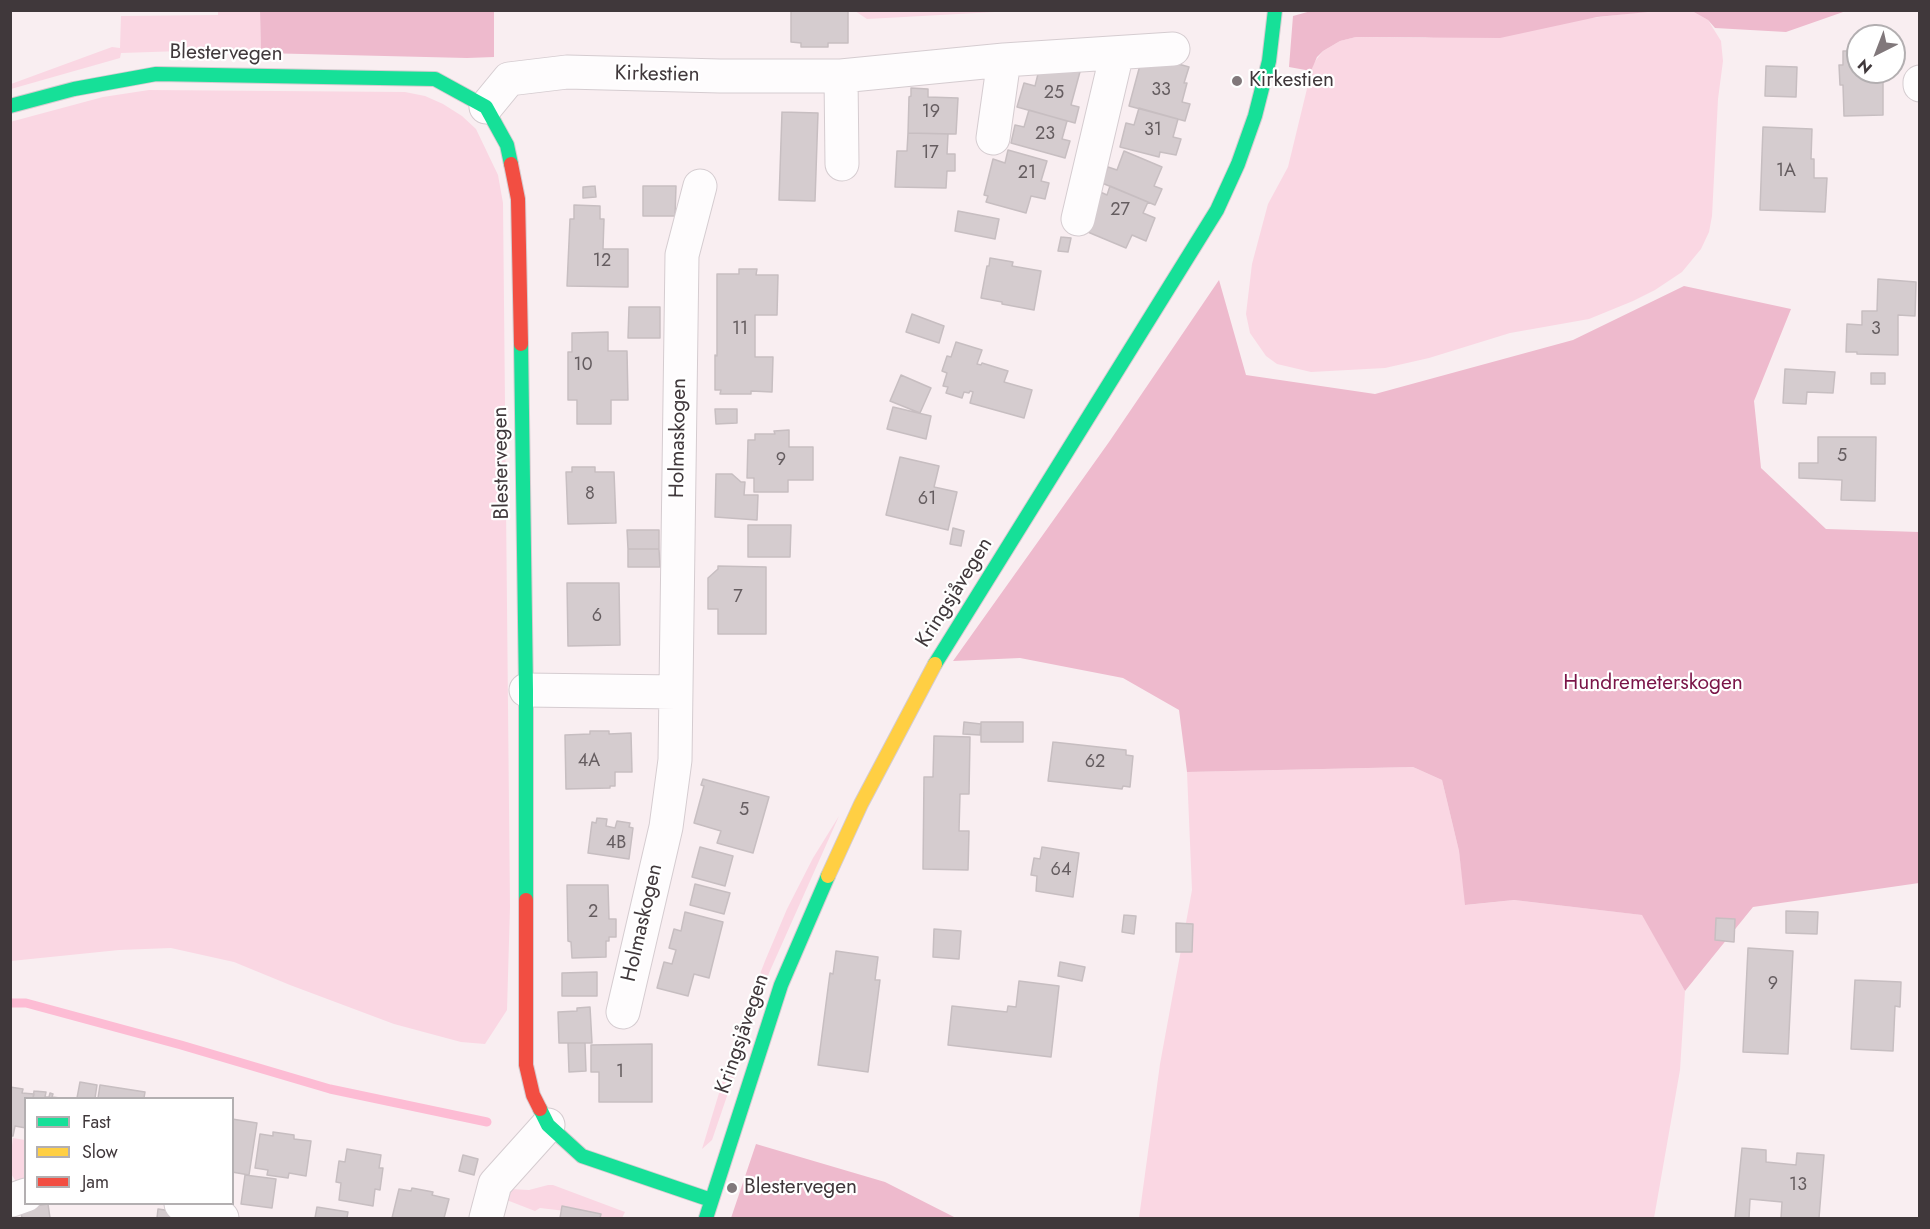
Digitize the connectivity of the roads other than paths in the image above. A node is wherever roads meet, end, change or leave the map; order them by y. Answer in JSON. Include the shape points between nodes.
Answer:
{"nodes":[{"id":1,"x":1275,"y":10,"type":"edge"},
{"id":2,"x":1173,"y":49,"type":"dead end"},
{"id":3,"x":1117,"y":53,"type":"junction"},
{"id":4,"x":1004,"y":60,"type":"junction"},
{"id":5,"x":841,"y":76,"type":"junction"},
{"id":6,"x":10,"y":106,"type":"edge"},
{"id":7,"x":486,"y":107,"type":"junction"},
{"id":8,"x":993,"y":138,"type":"dead end"},
{"id":9,"x":842,"y":164,"type":"dead end"},
{"id":10,"x":700,"y":186,"type":"dead end"},
{"id":11,"x":1078,"y":219,"type":"dead end"},
{"id":12,"x":525,"y":690,"type":"junction"},
{"id":13,"x":676,"y":692,"type":"junction"},
{"id":14,"x":623,"y":1012,"type":"dead end"},
{"id":15,"x":548,"y":1125,"type":"junction"},
{"id":16,"x":711,"y":1200,"type":"junction"},
{"id":17,"x":186,"y":1205,"type":"edge"},
{"id":18,"x":222,"y":1218,"type":"edge"},
{"id":19,"x":486,"y":1218,"type":"edge"},
{"id":20,"x":706,"y":1218,"type":"edge"}],
"edges":[{"from":1,"to":16,"type":"street","name":"Kringsjåvegen","via":[[1269,61],[1256,116],[1217,210],[934,666],[861,804],[781,985]]},
{"from":2,"to":3,"type":"street","name":"Kirkestien"},
{"from":3,"to":4,"type":"street","name":"Kirkestien"},
{"from":3,"to":11,"type":"street"},
{"from":4,"to":5,"type":"street","name":"Kirkestien"},
{"from":4,"to":8,"type":"street"},
{"from":5,"to":7,"type":"street","name":"Kirkestien","via":[[567,72],[509,79]]},
{"from":5,"to":9,"type":"street"},
{"from":6,"to":7,"type":"street","name":"Blestervegen","via":[[156,74],[435,79]]},
{"from":7,"to":12,"type":"street","name":"Blestervegen","via":[[507,146],[518,199]]},
{"from":10,"to":13,"type":"street","name":"Holmaskogen","via":[[682,255]]},
{"from":12,"to":13,"type":"street"},
{"from":12,"to":15,"type":"street","name":"Blestervegen","via":[[526,1065],[533,1095]]},
{"from":13,"to":14,"type":"street","name":"Holmaskogen","via":[[675,760],[666,827]]},
{"from":15,"to":16,"type":"street","name":"Blestervegen","via":[[582,1156]]},
{"from":15,"to":19,"type":"street","via":[[495,1184]]},
{"from":16,"to":20,"type":"street","name":"Kringsjåvegen"},
{"from":17,"to":18,"type":"street"}]}
